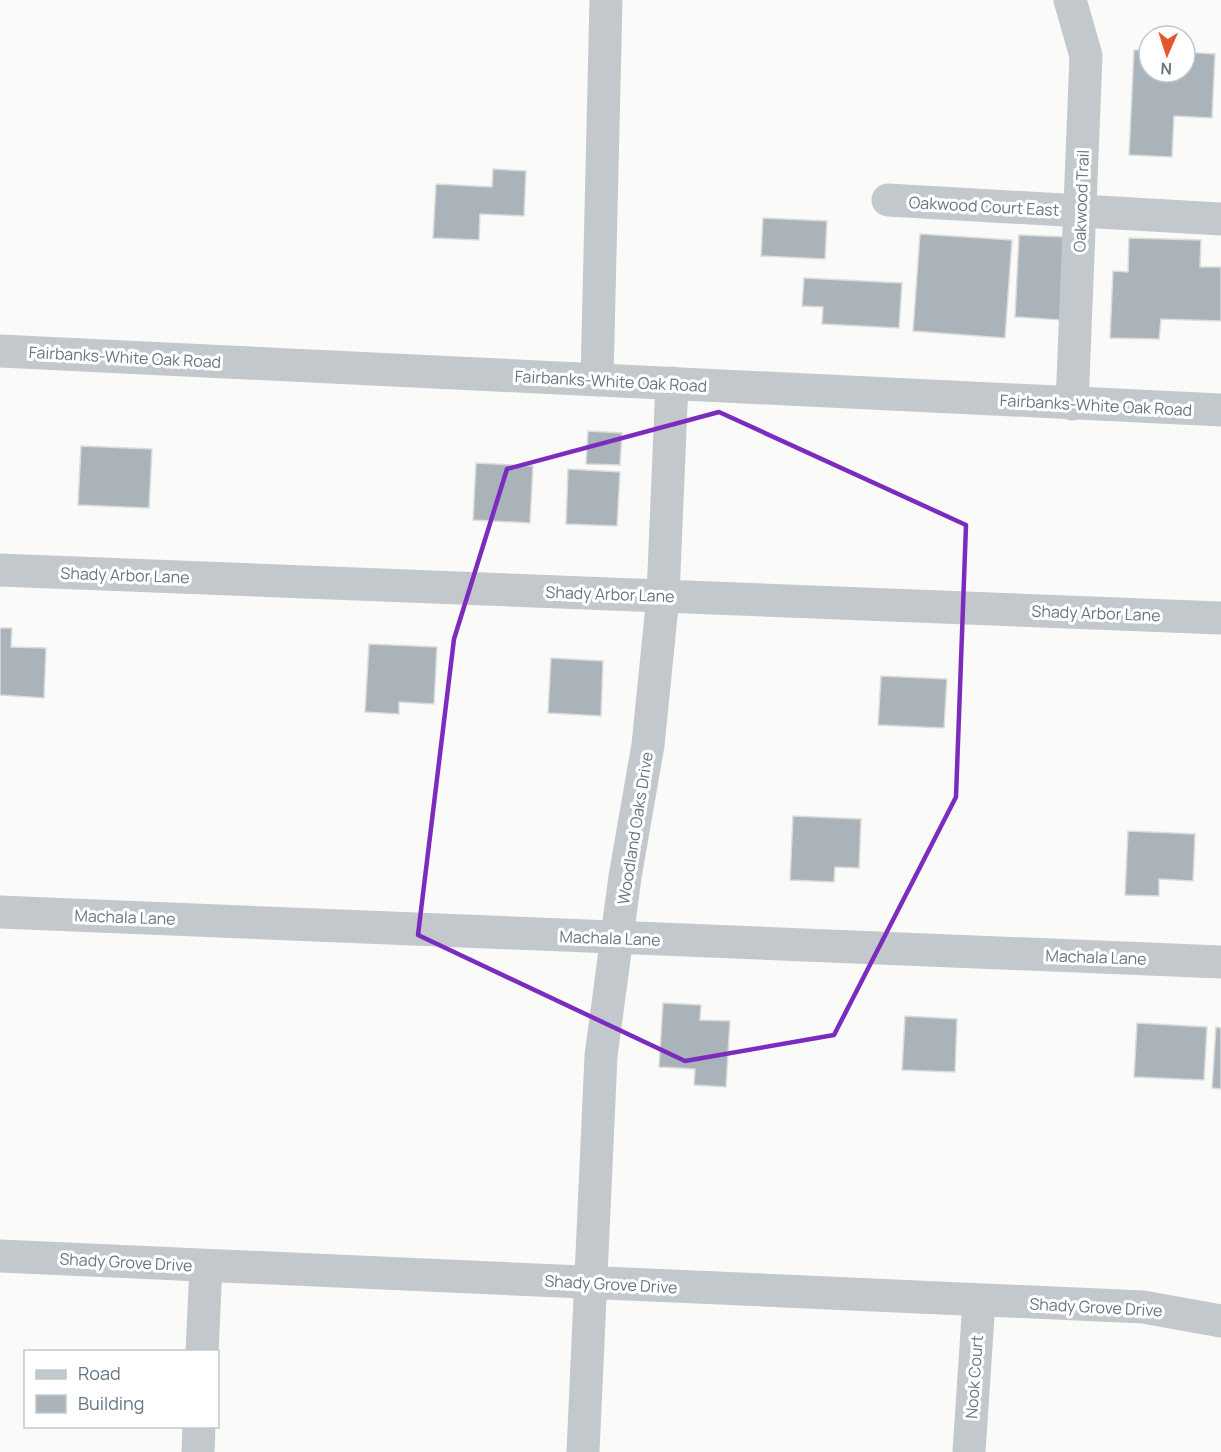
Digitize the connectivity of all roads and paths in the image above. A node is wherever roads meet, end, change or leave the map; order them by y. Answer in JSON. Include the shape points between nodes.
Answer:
{"nodes":[{"id":1,"x":606,"y":0,"type":"edge"},
{"id":2,"x":1070,"y":0,"type":"edge"},
{"id":3,"x":888,"y":200,"type":"dead end"},
{"id":4,"x":1081,"y":211,"type":"junction"},
{"id":5,"x":1221,"y":219,"type":"edge"},
{"id":6,"x":0,"y":351,"type":"edge"},
{"id":7,"x":597,"y":380,"type":"junction"},
{"id":8,"x":672,"y":383,"type":"junction"},
{"id":9,"x":1072,"y":404,"type":"junction"},
{"id":10,"x":1221,"y":410,"type":"edge"},
{"id":11,"x":0,"y":570,"type":"edge"},
{"id":12,"x":663,"y":596,"type":"junction"},
{"id":13,"x":1221,"y":618,"type":"edge"},
{"id":14,"x":0,"y":912,"type":"edge"},
{"id":15,"x":619,"y":939,"type":"junction"},
{"id":16,"x":1221,"y":962,"type":"edge"},
{"id":17,"x":0,"y":1256,"type":"edge"},
{"id":18,"x":206,"y":1266,"type":"junction"},
{"id":19,"x":591,"y":1283,"type":"junction"},
{"id":20,"x":979,"y":1301,"type":"junction"},
{"id":21,"x":1221,"y":1321,"type":"edge"},
{"id":22,"x":202,"y":1350,"type":"edge"},
{"id":23,"x":199,"y":1428,"type":"edge"},
{"id":24,"x":198,"y":1452,"type":"edge"},
{"id":25,"x":583,"y":1452,"type":"edge"},
{"id":26,"x":969,"y":1452,"type":"edge"}],
"edges":[{"from":1,"to":7,"type":"street"},
{"from":2,"to":4,"type":"street","name":"Oakwood Trail","via":[[1086,56]]},
{"from":3,"to":4,"type":"street","name":"Oakwood Court East"},
{"from":4,"to":5,"type":"street","name":"Oakwood Court East"},
{"from":4,"to":9,"type":"street","name":"Oakwood Trail"},
{"from":6,"to":7,"type":"street","name":"Fairbanks-White Oak Road"},
{"from":7,"to":8,"type":"street","name":"Fairbanks-White Oak Road"},
{"from":8,"to":9,"type":"street","name":"Fairbanks-White Oak Road"},
{"from":8,"to":12,"type":"street","name":"Woodland Oaks Drive"},
{"from":9,"to":10,"type":"street","name":"Fairbanks-White Oak Road"},
{"from":11,"to":12,"type":"street","name":"Shady Arbor Lane"},
{"from":12,"to":13,"type":"street","name":"Shady Arbor Lane"},
{"from":12,"to":15,"type":"street","name":"Woodland Oaks Drive","via":[[648,745],[625,877]]},
{"from":14,"to":15,"type":"street","name":"Machala Lane"},
{"from":15,"to":16,"type":"street","name":"Machala Lane"},
{"from":15,"to":19,"type":"street","name":"Woodland Oaks Drive","via":[[601,1056]]},
{"from":17,"to":18,"type":"street","name":"Shady Grove Drive"},
{"from":18,"to":19,"type":"street","name":"Shady Grove Drive"},
{"from":18,"to":22,"type":"street"},
{"from":19,"to":20,"type":"street","name":"Shady Grove Drive"},
{"from":19,"to":25,"type":"street","name":"Woodland Oaks Drive"},
{"from":20,"to":21,"type":"street","name":"Shady Grove Drive","via":[[1143,1307]]},
{"from":20,"to":26,"type":"street","name":"Nook Court"},
{"from":23,"to":24,"type":"street"}]}
